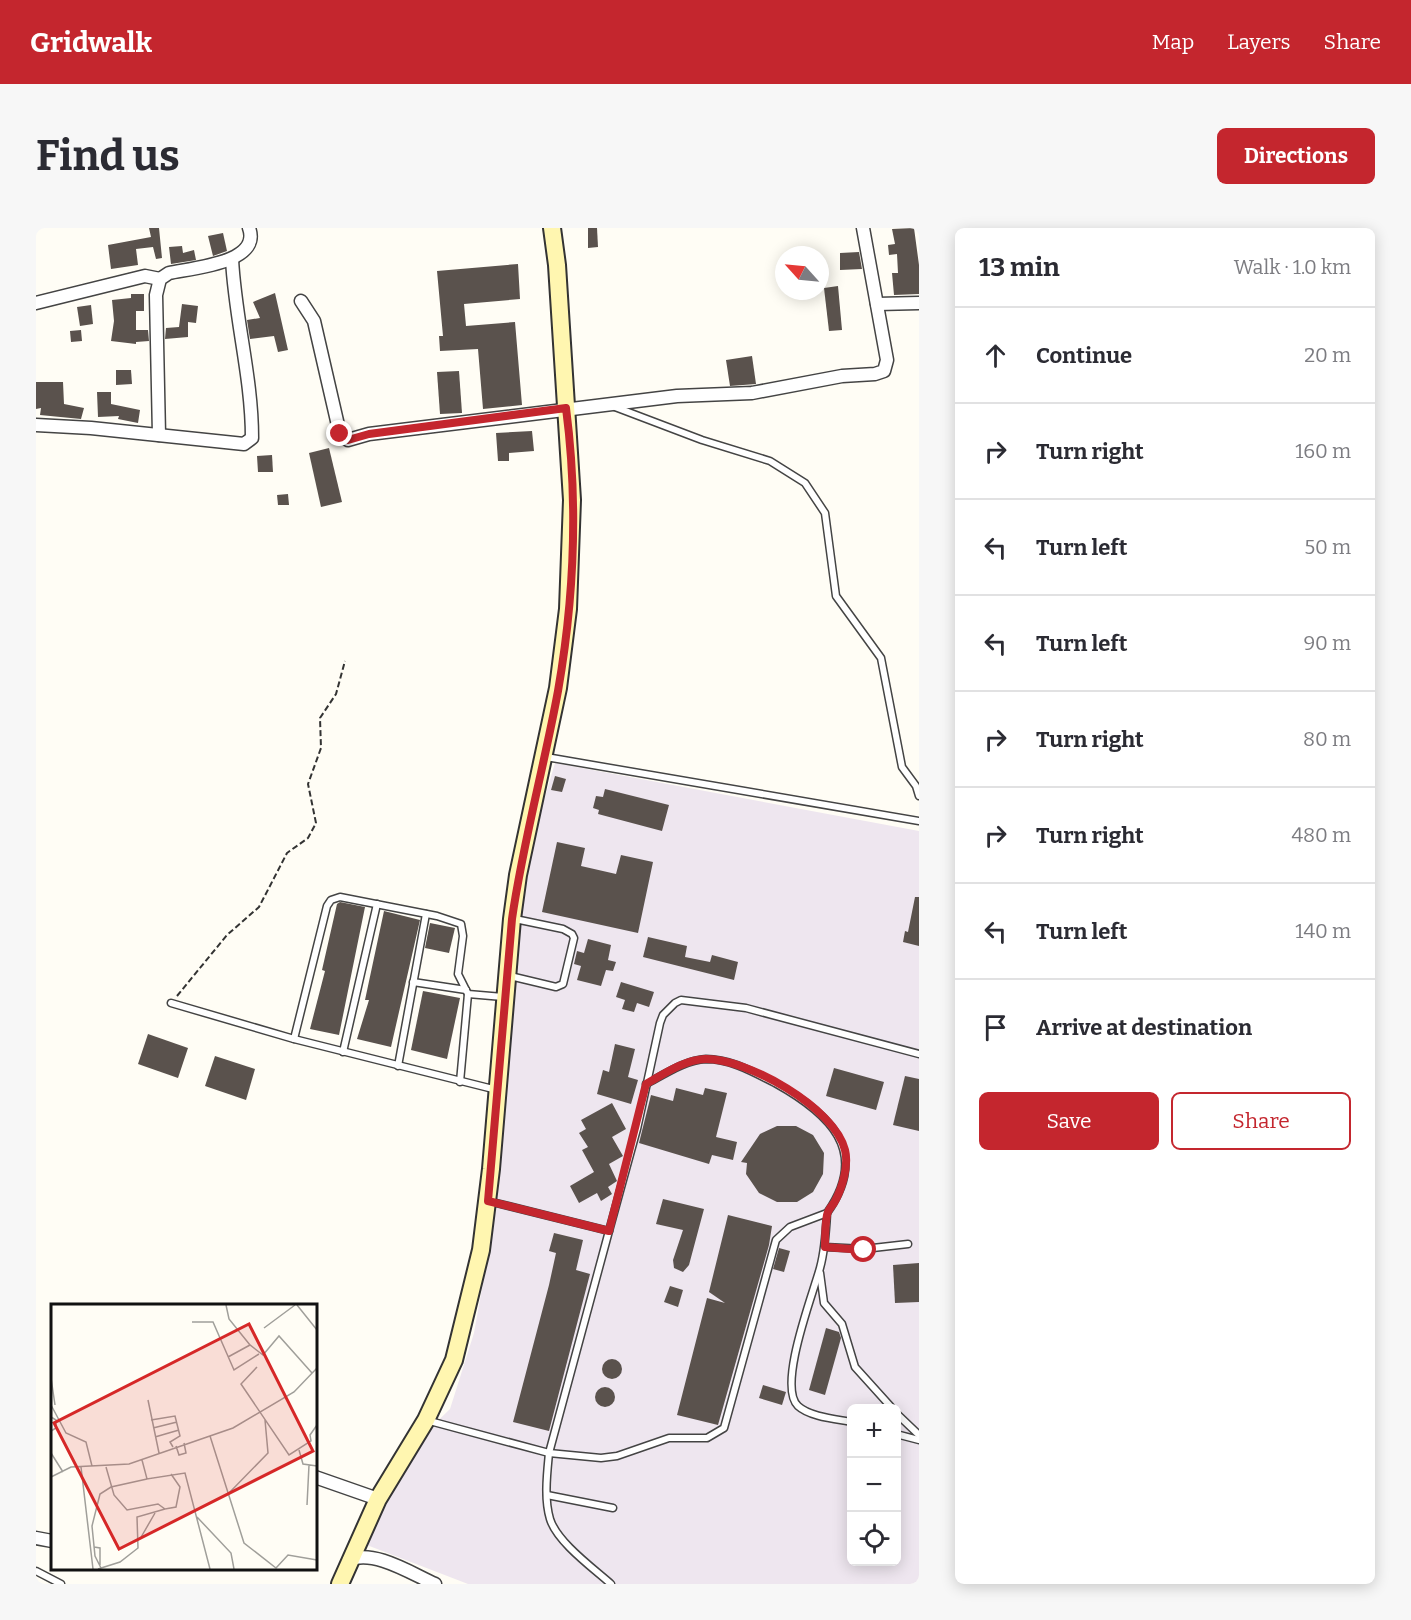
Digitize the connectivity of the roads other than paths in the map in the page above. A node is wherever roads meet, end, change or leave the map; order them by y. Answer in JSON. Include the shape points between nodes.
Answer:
{"nodes":[{"id":1,"x":249,"y":228,"type":"edge"},
{"id":2,"x":552,"y":228,"type":"edge"},
{"id":3,"x":863,"y":228,"type":"edge"},
{"id":4,"x":232,"y":259,"type":"junction"},
{"id":5,"x":160,"y":279,"type":"junction"},
{"id":6,"x":301,"y":301,"type":"dead end"},
{"id":7,"x":36,"y":303,"type":"edge"},
{"id":8,"x":919,"y":303,"type":"edge"},
{"id":9,"x":877,"y":304,"type":"junction"},
{"id":10,"x":610,"y":405,"type":"junction"},
{"id":11,"x":566,"y":408,"type":"junction"},
{"id":12,"x":36,"y":425,"type":"edge"},
{"id":13,"x":159,"y":435,"type":"junction"},
{"id":14,"x":545,"y":757,"type":"junction"},
{"id":15,"x":919,"y":796,"type":"edge"},
{"id":16,"x":919,"y":821,"type":"edge"},
{"id":17,"x":377,"y":904,"type":"junction"},
{"id":18,"x":426,"y":914,"type":"junction"},
{"id":19,"x":512,"y":919,"type":"junction"},
{"id":20,"x":506,"y":975,"type":"junction"},
{"id":21,"x":413,"y":982,"type":"junction"},
{"id":22,"x":467,"y":992,"type":"junction"},
{"id":23,"x":504,"y":997,"type":"junction"},
{"id":24,"x":171,"y":1003,"type":"road end"},
{"id":25,"x":294,"y":1039,"type":"junction"},
{"id":26,"x":343,"y":1052,"type":"junction"},
{"id":27,"x":919,"y":1054,"type":"edge"},
{"id":28,"x":398,"y":1066,"type":"junction"},
{"id":29,"x":460,"y":1082,"type":"junction"},
{"id":30,"x":646,"y":1084,"type":"junction"},
{"id":31,"x":498,"y":1090,"type":"junction"},
{"id":32,"x":488,"y":1201,"type":"junction"},
{"id":33,"x":827,"y":1213,"type":"junction"},
{"id":34,"x":609,"y":1231,"type":"junction"},
{"id":35,"x":908,"y":1244,"type":"dead end"},
{"id":36,"x":825,"y":1247,"type":"junction"},
{"id":37,"x":820,"y":1269,"type":"junction"},
{"id":38,"x":888,"y":1404,"type":"edge"},
{"id":39,"x":901,"y":1417,"type":"edge"},
{"id":40,"x":426,"y":1420,"type":"junction"},
{"id":41,"x":847,"y":1421,"type":"edge"},
{"id":42,"x":901,"y":1435,"type":"edge"},
{"id":43,"x":919,"y":1435,"type":"edge"},
{"id":44,"x":919,"y":1440,"type":"edge"},
{"id":45,"x":549,"y":1453,"type":"junction"},
{"id":46,"x":316,"y":1477,"type":"edge"},
{"id":47,"x":547,"y":1495,"type":"junction"},
{"id":48,"x":378,"y":1499,"type":"junction"},
{"id":49,"x":613,"y":1508,"type":"dead end"},
{"id":50,"x":36,"y":1538,"type":"edge"},
{"id":51,"x":51,"y":1542,"type":"edge"},
{"id":52,"x":349,"y":1560,"type":"junction"},
{"id":53,"x":36,"y":1571,"type":"edge"},
{"id":54,"x":61,"y":1584,"type":"edge"},
{"id":55,"x":340,"y":1584,"type":"edge"},
{"id":56,"x":435,"y":1584,"type":"edge"},
{"id":57,"x":611,"y":1584,"type":"edge"}],
"edges":[{"from":1,"to":4,"type":"street","via":[[248,249]]},
{"from":2,"to":11,"type":"street"},
{"from":3,"to":9,"type":"street"},
{"from":4,"to":5,"type":"street","via":[[169,273]]},
{"from":4,"to":13,"type":"street","via":[[252,438],[244,444]]},
{"from":5,"to":7,"type":"street","via":[[145,276]]},
{"from":5,"to":13,"type":"street","via":[[155,347]]},
{"from":6,"to":11,"type":"street","via":[[314,321],[340,434],[348,440]]},
{"from":8,"to":9,"type":"street"},
{"from":9,"to":10,"type":"street","via":[[887,360],[884,370],[875,374],[842,376],[752,393],[677,396]]},
{"from":10,"to":11,"type":"street"},
{"from":10,"to":15,"type":"lane","via":[[770,461],[805,483],[825,513],[836,596],[881,658],[902,767]]},
{"from":11,"to":14,"type":"street","via":[[572,500],[571,567],[558,688]]},
{"from":12,"to":13,"type":"street"},
{"from":14,"to":16,"type":"lane"},
{"from":14,"to":19,"type":"street"},
{"from":17,"to":18,"type":"lane"},
{"from":17,"to":25,"type":"lane","via":[[340,897],[331,900]]},
{"from":17,"to":26,"type":"lane"},
{"from":18,"to":21,"type":"lane"},
{"from":18,"to":22,"type":"lane","via":[[461,924],[458,974]]},
{"from":19,"to":20,"type":"street"},
{"from":19,"to":20,"type":"lane","via":[[563,929],[574,938],[562,984],[556,987]]},
{"from":20,"to":23,"type":"street"},
{"from":21,"to":22,"type":"lane"},
{"from":21,"to":28,"type":"lane"},
{"from":22,"to":23,"type":"lane"},
{"from":22,"to":29,"type":"lane"},
{"from":23,"to":31,"type":"street"},
{"from":24,"to":25,"type":"lane"},
{"from":25,"to":26,"type":"lane"},
{"from":26,"to":28,"type":"lane"},
{"from":27,"to":30,"type":"lane","via":[[746,1008],[681,1000],[663,1015]]},
{"from":28,"to":29,"type":"lane"},
{"from":29,"to":31,"type":"lane"},
{"from":30,"to":33,"type":"lane","via":[[688,1063],[719,1059],[745,1067],[804,1099],[833,1126],[845,1150],[842,1185]]},
{"from":30,"to":34,"type":"lane"},
{"from":31,"to":32,"type":"street"},
{"from":32,"to":34,"type":"lane"},
{"from":32,"to":40,"type":"street","via":[[463,1331]]},
{"from":33,"to":36,"type":"lane"},
{"from":33,"to":45,"type":"lane","via":[[790,1227],[776,1240],[724,1428],[707,1438],[669,1438],[608,1458]]},
{"from":34,"to":45,"type":"lane"},
{"from":35,"to":36,"type":"lane","via":[[864,1250]]},
{"from":36,"to":37,"type":"lane"},
{"from":37,"to":38,"type":"lane","via":[[824,1303],[842,1324],[855,1367]]},
{"from":37,"to":41,"type":"lane","via":[[798,1344],[792,1393],[797,1406]]},
{"from":39,"to":43,"type":"lane"},
{"from":40,"to":45,"type":"lane"},
{"from":40,"to":48,"type":"street"},
{"from":42,"to":44,"type":"lane"},
{"from":45,"to":47,"type":"lane"},
{"from":46,"to":48,"type":"street"},
{"from":47,"to":49,"type":"lane"},
{"from":47,"to":57,"type":"lane","via":[[550,1519],[558,1532]]},
{"from":48,"to":52,"type":"street"},
{"from":50,"to":51,"type":"street"},
{"from":52,"to":55,"type":"street"},
{"from":52,"to":56,"type":"street","via":[[380,1560]]},
{"from":53,"to":54,"type":"lane"}]}
